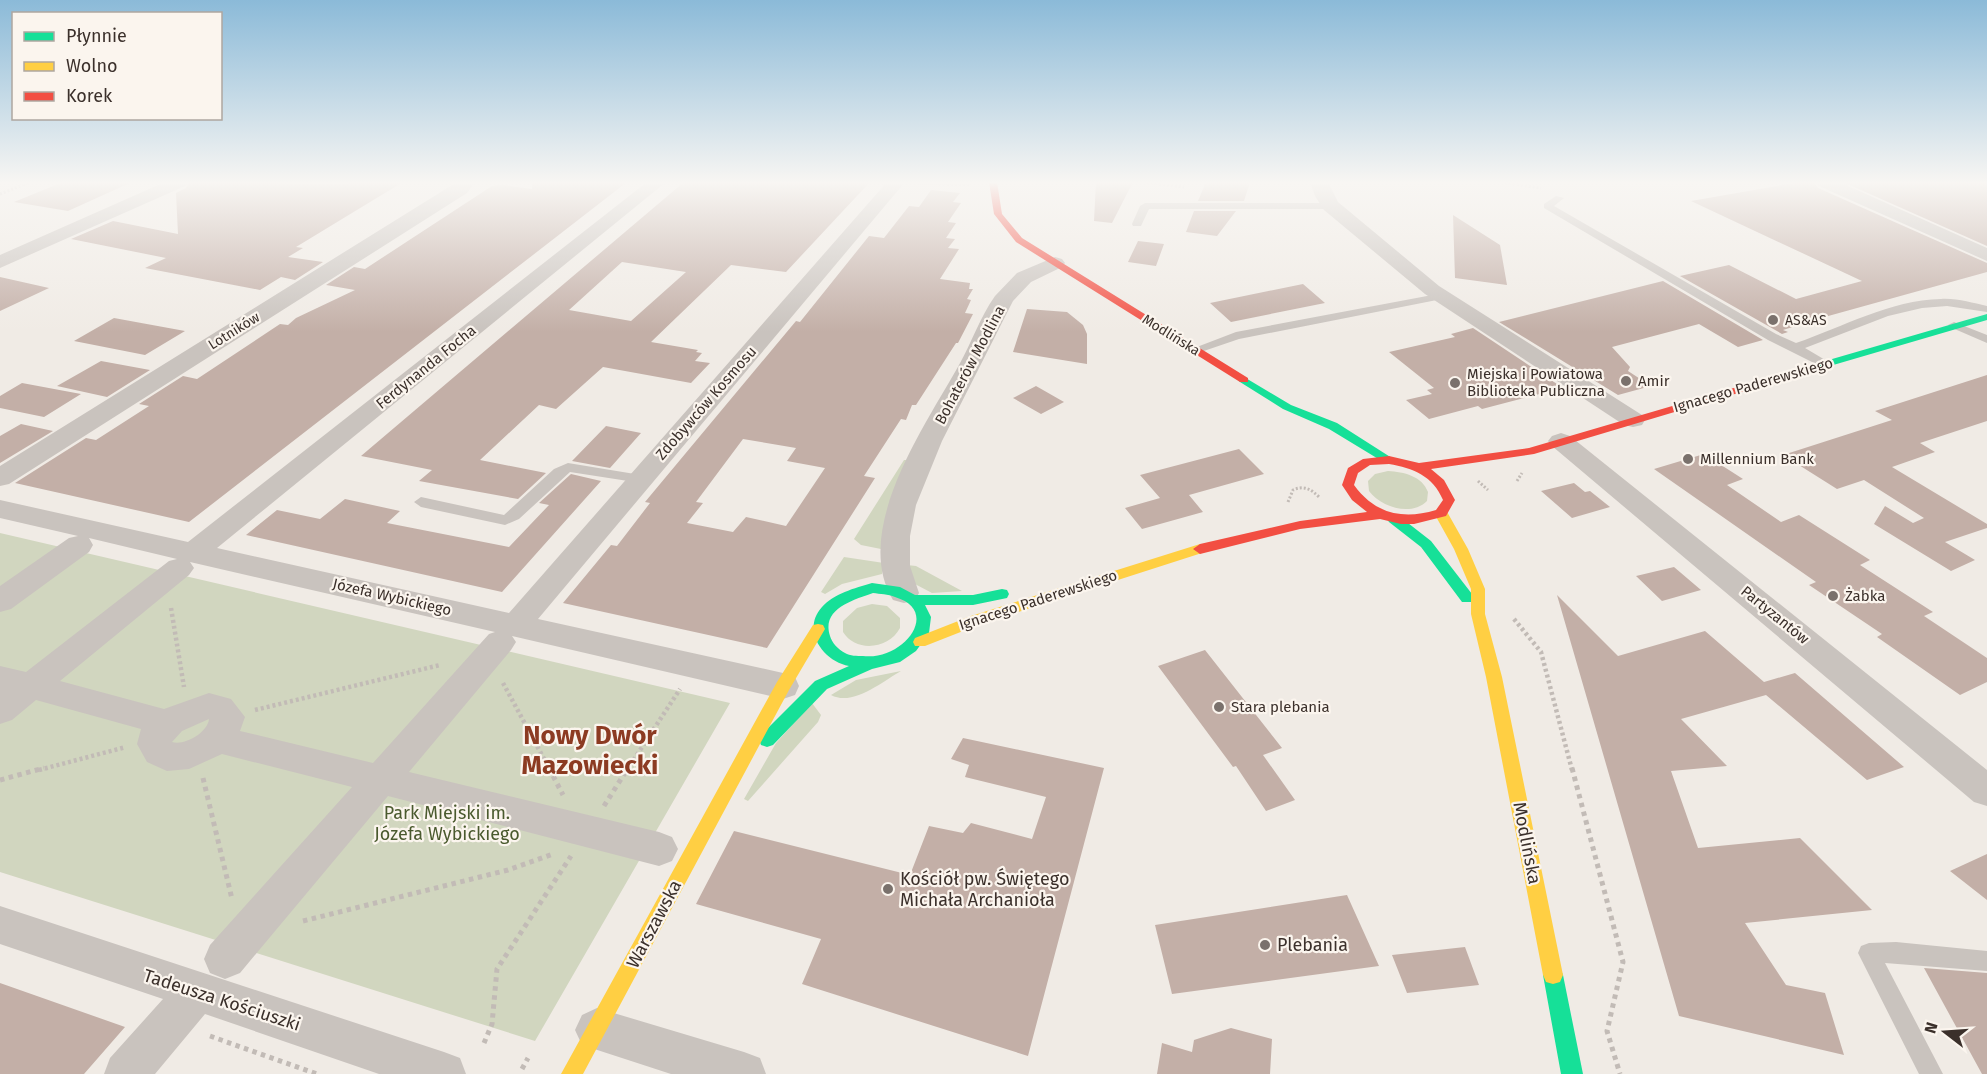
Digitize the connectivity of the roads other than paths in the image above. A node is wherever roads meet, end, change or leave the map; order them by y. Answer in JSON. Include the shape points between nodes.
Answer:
{"nodes":[{"id":1,"x":67,"y":232,"type":"edge"},
{"id":2,"x":392,"y":232,"type":"edge"},
{"id":3,"x":595,"y":232,"type":"edge"},
{"id":4,"x":853,"y":232,"type":"edge"},
{"id":5,"x":1012,"y":232,"type":"edge"},
{"id":6,"x":1369,"y":232,"type":"edge"},
{"id":7,"x":1592,"y":232,"type":"edge"},
{"id":8,"x":1936,"y":232,"type":"edge"},
{"id":9,"x":1942,"y":235,"type":"junction"},
{"id":10,"x":1987,"y":255,"type":"edge"},
{"id":11,"x":0,"y":262,"type":"edge"},
{"id":12,"x":1055,"y":263,"type":"junction"},
{"id":13,"x":1987,"y":263,"type":"edge"},
{"id":14,"x":1443,"y":296,"type":"junction"},
{"id":15,"x":1984,"y":314,"type":"edge"},
{"id":16,"x":1954,"y":325,"type":"junction"},
{"id":17,"x":1987,"y":339,"type":"edge"},
{"id":18,"x":1795,"y":347,"type":"junction"},
{"id":19,"x":1195,"y":350,"type":"junction"},
{"id":20,"x":1826,"y":364,"type":"junction"},
{"id":21,"x":1287,"y":407,"type":"junction"},
{"id":22,"x":1634,"y":420,"type":"junction"},
{"id":23,"x":1322,"y":438,"type":"dead end"},
{"id":24,"x":1561,"y":441,"type":"junction"},
{"id":25,"x":1530,"y":451,"type":"junction"},
{"id":26,"x":1343,"y":458,"type":"dead end"},
{"id":27,"x":1389,"y":460,"type":"junction"},
{"id":28,"x":1419,"y":467,"type":"junction"},
{"id":29,"x":1352,"y":471,"type":"junction"},
{"id":30,"x":1488,"y":471,"type":"dead end"},
{"id":31,"x":0,"y":478,"type":"edge"},
{"id":32,"x":640,"y":479,"type":"junction"},
{"id":33,"x":421,"y":502,"type":"dead end"},
{"id":34,"x":0,"y":508,"type":"edge"},
{"id":35,"x":1300,"y":509,"type":"dead end"},
{"id":36,"x":1441,"y":513,"type":"junction"},
{"id":37,"x":1387,"y":517,"type":"junction"},
{"id":38,"x":1252,"y":533,"type":"junction"},
{"id":39,"x":79,"y":545,"type":"dead end"},
{"id":40,"x":1156,"y":561,"type":"junction"},
{"id":41,"x":180,"y":566,"type":"junction"},
{"id":42,"x":910,"y":597,"type":"junction"},
{"id":43,"x":0,"y":601,"type":"edge"},
{"id":44,"x":1478,"y":614,"type":"junction"},
{"id":45,"x":818,"y":629,"type":"junction"},
{"id":46,"x":920,"y":642,"type":"junction"},
{"id":47,"x":499,"y":644,"type":"junction"},
{"id":48,"x":866,"y":665,"type":"junction"},
{"id":49,"x":15,"y":682,"type":"edge"},
{"id":50,"x":783,"y":686,"type":"junction"},
{"id":51,"x":0,"y":711,"type":"edge"},
{"id":52,"x":170,"y":724,"type":"junction"},
{"id":53,"x":214,"y":736,"type":"junction"},
{"id":54,"x":735,"y":774,"type":"junction"},
{"id":55,"x":380,"y":780,"type":"junction"},
{"id":56,"x":1987,"y":791,"type":"edge"},
{"id":57,"x":659,"y":849,"type":"dead end"},
{"id":58,"x":0,"y":925,"type":"edge"},
{"id":59,"x":233,"y":949,"type":"road end"},
{"id":60,"x":1987,"y":961,"type":"edge"},
{"id":61,"x":197,"y":993,"type":"junction"},
{"id":62,"x":597,"y":1030,"type":"junction"},
{"id":63,"x":126,"y":1074,"type":"edge"},
{"id":64,"x":444,"y":1074,"type":"edge"},
{"id":65,"x":572,"y":1074,"type":"edge"},
{"id":66,"x":744,"y":1074,"type":"edge"},
{"id":67,"x":1572,"y":1074,"type":"edge"},
{"id":68,"x":1931,"y":1074,"type":"edge"}],
"edges":[{"from":1,"to":11,"type":"street"},
{"from":2,"to":31,"type":"street","name":"Lotników"},
{"from":3,"to":41,"type":"street","name":"Ferdynanda Focha"},
{"from":4,"to":32,"type":"street","name":"Zdobywców Kosmosu"},
{"from":5,"to":12,"type":"street"},
{"from":6,"to":14,"type":"street"},
{"from":7,"to":18,"type":"lane","via":[[1772,338]]},
{"from":8,"to":9,"type":"street"},
{"from":9,"to":10,"type":"street"},
{"from":9,"to":13,"type":"street"},
{"from":12,"to":19,"type":"street","name":"Modlińska"},
{"from":12,"to":42,"type":"street","name":"Bohaterów Modlina","via":[[1030,273],[1014,285],[916,465],[905,498],[894,558],[897,579]]},
{"from":14,"to":19,"type":"lane","via":[[1236,336]]},
{"from":14,"to":22,"type":"street"},
{"from":15,"to":16,"type":"street","name":"Ignacego Paderewskiego"},
{"from":15,"to":18,"type":"lane","via":[[1942,302],[1869,317]]},
{"from":16,"to":17,"type":"lane"},
{"from":16,"to":20,"type":"street","name":"Ignacego Paderewskiego"},
{"from":18,"to":20,"type":"lane"},
{"from":19,"to":21,"type":"street","name":"Modlińska"},
{"from":20,"to":22,"type":"street","name":"Ignacego Paderewskiego"},
{"from":21,"to":23,"type":"street","name":"Modlińska"},
{"from":21,"to":27,"type":"street","name":"Modlińska","via":[[1333,426]]},
{"from":22,"to":24,"type":"street","name":"Ignacego Paderewskiego"},
{"from":24,"to":25,"type":"street","name":"Ignacego Paderewskiego"},
{"from":24,"to":56,"type":"street","name":"Partyzantów"},
{"from":25,"to":28,"type":"street","name":"Ignacego Paderewskiego"},
{"from":25,"to":30,"type":"street","name":"Ignacego Paderewskiego"},
{"from":26,"to":29,"type":"street"},
{"from":27,"to":28,"type":"street"},
{"from":27,"to":29,"type":"street","via":[[1367,462]]},
{"from":28,"to":36,"type":"street","via":[[1453,489]]},
{"from":29,"to":37,"type":"street","name":"Modlińska","via":[[1343,488],[1358,502]]},
{"from":32,"to":33,"type":"lane","via":[[568,467],[509,519]]},
{"from":32,"to":47,"type":"street","name":"Zdobywców Kosmosu"},
{"from":34,"to":41,"type":"street","name":"Józefa Wybickiego"},
{"from":35,"to":38,"type":"street","name":"Ignacego Paderewskiego"},
{"from":36,"to":37,"type":"street","name":"Ignacego Paderewskiego","via":[[1421,520]]},
{"from":36,"to":44,"type":"street","name":"Modlińska","via":[[1478,589]]},
{"from":37,"to":38,"type":"street","name":"Ignacego Paderewskiego","via":[[1340,518]]},
{"from":37,"to":44,"type":"street","name":"Modlińska","via":[[1411,529],[1434,551]]},
{"from":38,"to":40,"type":"street","name":"Ignacego Paderewskiego"},
{"from":39,"to":43,"type":"street"},
{"from":40,"to":42,"type":"street","name":"Ignacego Paderewskiego","via":[[973,600]]},
{"from":40,"to":46,"type":"street","name":"Ignacego Paderewskiego","via":[[978,617]]},
{"from":41,"to":47,"type":"street","name":"Józefa Wybickiego"},
{"from":41,"to":49,"type":"street","name":"Ferdynanda Focha"},
{"from":42,"to":45,"type":"street","via":[[872,588],[854,591],[833,602],[822,615]]},
{"from":42,"to":46,"type":"street","via":[[924,612],[926,627]]},
{"from":44,"to":67,"type":"street","name":"Modlińska","via":[[1494,677]]},
{"from":45,"to":48,"type":"street","via":[[822,644],[834,656]]},
{"from":45,"to":50,"type":"street","name":"Warszawska"},
{"from":46,"to":48,"type":"street","via":[[902,657]]},
{"from":47,"to":50,"type":"street","name":"Józefa Wybickiego"},
{"from":47,"to":55,"type":"street","name":"Zdobywców Kosmosu"},
{"from":48,"to":54,"type":"street","name":"Warszawska","via":[[821,685]]},
{"from":49,"to":51,"type":"street","name":"Ferdynanda Focha"},
{"from":49,"to":52,"type":"street"},
{"from":50,"to":54,"type":"street","name":"Warszawska"},
{"from":52,"to":53,"type":"street","via":[[199,708],[219,708]]},
{"from":52,"to":53,"type":"street","via":[[155,746],[164,756],[173,757]]},
{"from":53,"to":55,"type":"street"},
{"from":54,"to":62,"type":"street","name":"Warszawska"},
{"from":55,"to":57,"type":"street","via":[[582,836]]},
{"from":55,"to":59,"type":"street","name":"Zdobywców Kosmosu"},
{"from":58,"to":61,"type":"street","name":"Tadeusza Kościuszki"},
{"from":60,"to":68,"type":"lane","via":[[1869,953]]},
{"from":61,"to":63,"type":"street"},
{"from":61,"to":64,"type":"street","name":"Tadeusza Kościuszki"},
{"from":62,"to":65,"type":"street","name":"Warszawska"},
{"from":62,"to":66,"type":"street"}]}
